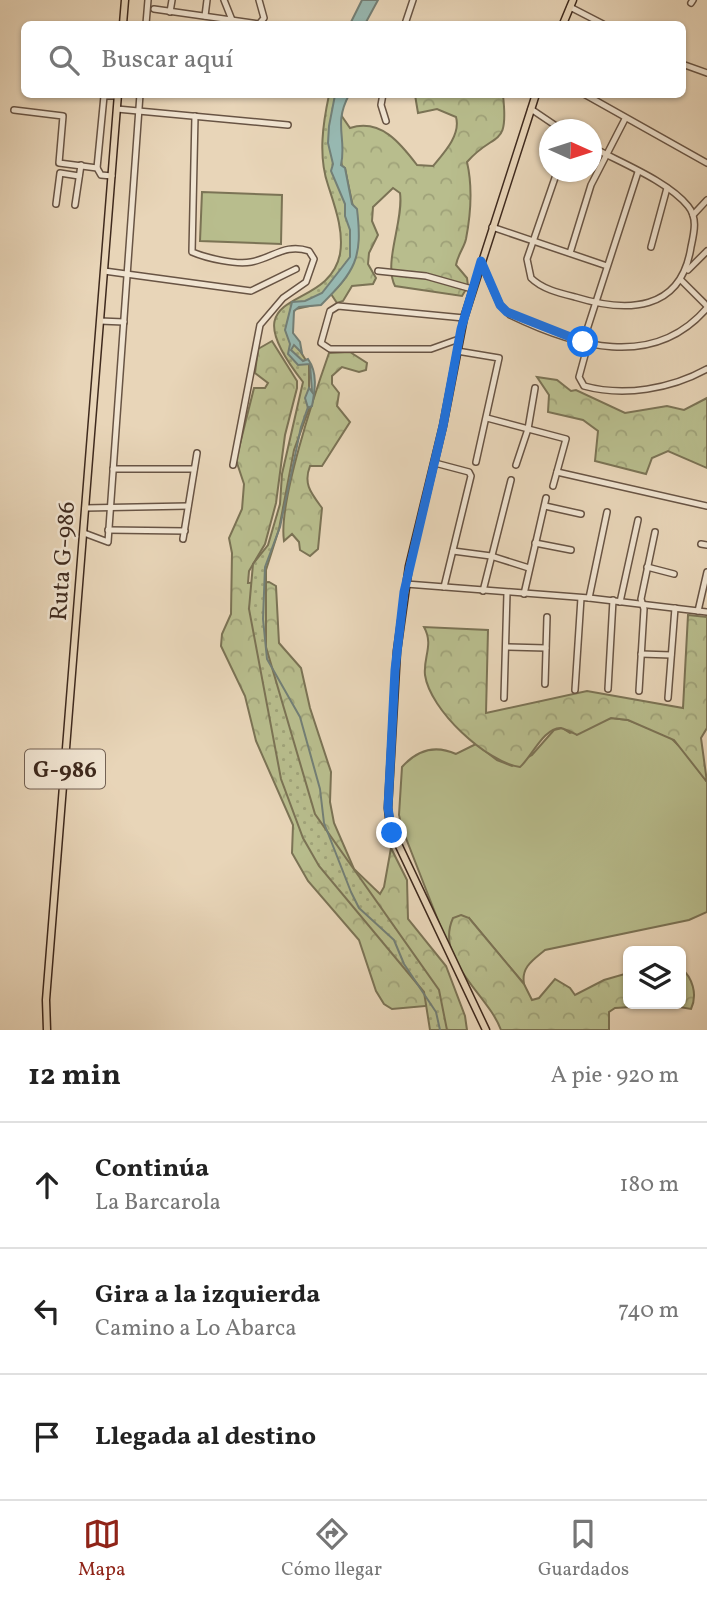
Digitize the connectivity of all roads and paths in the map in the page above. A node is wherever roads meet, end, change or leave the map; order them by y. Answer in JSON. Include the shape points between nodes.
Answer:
{"nodes":[{"id":1,"x":125,"y":0,"type":"edge"},
{"id":2,"x":148,"y":0,"type":"edge"},
{"id":3,"x":172,"y":0,"type":"edge"},
{"id":4,"x":206,"y":0,"type":"edge"},
{"id":5,"x":224,"y":0,"type":"edge"},
{"id":6,"x":258,"y":0,"type":"edge"},
{"id":7,"x":413,"y":0,"type":"edge"},
{"id":8,"x":571,"y":3,"type":"edge"},
{"id":9,"x":154,"y":9,"type":"dead end"},
{"id":10,"x":170,"y":12,"type":"junction"},
{"id":11,"x":205,"y":16,"type":"junction"},
{"id":12,"x":232,"y":20,"type":"junction"},
{"id":13,"x":123,"y":21,"type":"edge"},
{"id":14,"x":146,"y":21,"type":"edge"},
{"id":15,"x":242,"y":21,"type":"edge"},
{"id":16,"x":263,"y":21,"type":"edge"},
{"id":17,"x":406,"y":21,"type":"edge"},
{"id":18,"x":564,"y":21,"type":"edge"},
{"id":19,"x":598,"y":21,"type":"edge"},
{"id":20,"x":686,"y":65,"type":"edge"},
{"id":21,"x":707,"y":73,"type":"edge"},
{"id":22,"x":104,"y":98,"type":"edge"},
{"id":23,"x":118,"y":98,"type":"edge"},
{"id":24,"x":140,"y":98,"type":"edge"},
{"id":25,"x":382,"y":98,"type":"edge"},
{"id":26,"x":535,"y":98,"type":"edge"},
{"id":27,"x":591,"y":98,"type":"edge"},
{"id":28,"x":117,"y":109,"type":"junction"},
{"id":29,"x":531,"y":109,"type":"junction"},
{"id":30,"x":14,"y":110,"type":"dead end"},
{"id":31,"x":139,"y":111,"type":"junction"},
{"id":32,"x":195,"y":116,"type":"junction"},
{"id":33,"x":546,"y":119,"type":"edge"},
{"id":34,"x":625,"y":119,"type":"junction"},
{"id":35,"x":387,"y":121,"type":"dead end"},
{"id":36,"x":288,"y":125,"type":"dead end"},
{"id":37,"x":602,"y":153,"type":"edge"},
{"id":38,"x":606,"y":155,"type":"junction"},
{"id":39,"x":707,"y":163,"type":"edge"},
{"id":40,"x":81,"y":165,"type":"junction"},
{"id":41,"x":97,"y":168,"type":"junction"},
{"id":42,"x":638,"y":172,"type":"junction"},
{"id":43,"x":79,"y":176,"type":"junction"},
{"id":44,"x":111,"y":176,"type":"junction"},
{"id":45,"x":553,"y":182,"type":"edge"},
{"id":46,"x":667,"y":188,"type":"junction"},
{"id":47,"x":707,"y":200,"type":"edge"},
{"id":48,"x":56,"y":204,"type":"dead end"},
{"id":49,"x":75,"y":205,"type":"dead end"},
{"id":50,"x":693,"y":215,"type":"junction"},
{"id":51,"x":492,"y":227,"type":"junction"},
{"id":52,"x":533,"y":240,"type":"junction"},
{"id":53,"x":651,"y":247,"type":"dead end"},
{"id":54,"x":707,"y":251,"type":"edge"},
{"id":55,"x":570,"y":253,"type":"junction"},
{"id":56,"x":481,"y":261,"type":"junction"},
{"id":57,"x":607,"y":266,"type":"junction"},
{"id":58,"x":296,"y":270,"type":"dead end"},
{"id":59,"x":688,"y":270,"type":"junction"},
{"id":60,"x":104,"y":271,"type":"junction"},
{"id":61,"x":378,"y":271,"type":"dead end"},
{"id":62,"x":128,"y":274,"type":"junction"},
{"id":63,"x":681,"y":280,"type":"junction"},
{"id":64,"x":472,"y":289,"type":"junction"},
{"id":65,"x":596,"y":304,"type":"junction"},
{"id":66,"x":707,"y":307,"type":"edge"},
{"id":67,"x":464,"y":318,"type":"junction"},
{"id":68,"x":100,"y":321,"type":"junction"},
{"id":69,"x":124,"y":322,"type":"junction"},
{"id":70,"x":459,"y":339,"type":"junction"},
{"id":71,"x":586,"y":343,"type":"junction"},
{"id":72,"x":457,"y":351,"type":"junction"},
{"id":73,"x":707,"y":369,"type":"edge"},
{"id":74,"x":536,"y":388,"type":"dead end"},
{"id":75,"x":487,"y":418,"type":"junction"},
{"id":76,"x":528,"y":429,"type":"junction"},
{"id":77,"x":197,"y":453,"type":"dead end"},
{"id":78,"x":477,"y":462,"type":"dead end"},
{"id":79,"x":435,"y":463,"type":"junction"},
{"id":80,"x":233,"y":465,"type":"dead end"},
{"id":81,"x":516,"y":465,"type":"dead end"},
{"id":82,"x":113,"y":469,"type":"junction"},
{"id":83,"x":194,"y":469,"type":"junction"},
{"id":84,"x":557,"y":472,"type":"junction"},
{"id":85,"x":511,"y":480,"type":"dead end"},
{"id":86,"x":552,"y":486,"type":"dead end"},
{"id":87,"x":546,"y":498,"type":"dead end"},
{"id":88,"x":188,"y":506,"type":"junction"},
{"id":89,"x":545,"y":506,"type":"junction"},
{"id":90,"x":707,"y":506,"type":"edge"},
{"id":91,"x":85,"y":508,"type":"junction"},
{"id":92,"x":110,"y":508,"type":"junction"},
{"id":93,"x":607,"y":512,"type":"dead end"},
{"id":94,"x":581,"y":514,"type":"dead end"},
{"id":95,"x":638,"y":520,"type":"dead end"},
{"id":96,"x":108,"y":530,"type":"junction"},
{"id":97,"x":185,"y":531,"type":"junction"},
{"id":98,"x":656,"y":532,"type":"dead end"},
{"id":99,"x":83,"y":533,"type":"junction"},
{"id":100,"x":183,"y":539,"type":"dead end"},
{"id":101,"x":535,"y":543,"type":"junction"},
{"id":102,"x":453,"y":551,"type":"junction"},
{"id":103,"x":571,"y":551,"type":"dead end"},
{"id":104,"x":491,"y":556,"type":"junction"},
{"id":105,"x":647,"y":567,"type":"junction"},
{"id":106,"x":529,"y":568,"type":"junction"},
{"id":107,"x":707,"y":572,"type":"edge"},
{"id":108,"x":674,"y":575,"type":"dead end"},
{"id":109,"x":406,"y":584,"type":"junction"},
{"id":110,"x":444,"y":587,"type":"junction"},
{"id":111,"x":483,"y":591,"type":"junction"},
{"id":112,"x":507,"y":593,"type":"junction"},
{"id":113,"x":524,"y":594,"type":"junction"},
{"id":114,"x":581,"y":598,"type":"junction"},
{"id":115,"x":589,"y":598,"type":"junction"},
{"id":116,"x":613,"y":600,"type":"junction"},
{"id":117,"x":621,"y":601,"type":"junction"},
{"id":118,"x":642,"y":604,"type":"junction"},
{"id":119,"x":675,"y":608,"type":"junction"},
{"id":120,"x":698,"y":611,"type":"junction"},
{"id":121,"x":707,"y":612,"type":"edge"},
{"id":122,"x":547,"y":617,"type":"dead end"},
{"id":123,"x":506,"y":647,"type":"junction"},
{"id":124,"x":546,"y":648,"type":"junction"},
{"id":125,"x":641,"y":654,"type":"junction"},
{"id":126,"x":671,"y":656,"type":"junction"},
{"id":127,"x":545,"y":684,"type":"dead end"},
{"id":128,"x":608,"y":689,"type":"dead end"},
{"id":129,"x":575,"y":690,"type":"dead end"},
{"id":130,"x":639,"y":691,"type":"dead end"},
{"id":131,"x":504,"y":698,"type":"dead end"},
{"id":132,"x":668,"y":698,"type":"dead end"},
{"id":133,"x":47,"y":1030,"type":"edge"},
{"id":134,"x":486,"y":1030,"type":"edge"}],
"edges":[{"from":1,"to":13,"type":"main road"},
{"from":2,"to":14,"type":"street"},
{"from":3,"to":10,"type":"street"},
{"from":4,"to":11,"type":"street"},
{"from":5,"to":12,"type":"street"},
{"from":6,"to":16,"type":"street"},
{"from":7,"to":17,"type":"street"},
{"from":8,"to":18,"type":"main road"},
{"from":8,"to":19,"type":"street"},
{"from":9,"to":10,"type":"street"},
{"from":10,"to":11,"type":"street"},
{"from":11,"to":12,"type":"street"},
{"from":12,"to":15,"type":"street"},
{"from":20,"to":21,"type":"street"},
{"from":22,"to":41,"type":"street"},
{"from":23,"to":28,"type":"main road","name":"Ruta G-986","number":"G-986"},
{"from":24,"to":31,"type":"street"},
{"from":25,"to":35,"type":"street"},
{"from":26,"to":29,"type":"main road"},
{"from":27,"to":34,"type":"street"},
{"from":28,"to":31,"type":"street"},
{"from":28,"to":44,"type":"main road","name":"Ruta G-986","number":"G-986"},
{"from":29,"to":33,"type":"street"},
{"from":29,"to":51,"type":"main road"},
{"from":30,"to":40,"type":"street","via":[[63,116],[59,163]]},
{"from":31,"to":32,"type":"street"},
{"from":31,"to":62,"type":"street"},
{"from":32,"to":36,"type":"street"},
{"from":32,"to":80,"type":"street","via":[[192,252],[247,262],[292,248],[309,251],[314,259],[306,282],[283,298],[260,325]]},
{"from":34,"to":38,"type":"street"},
{"from":34,"to":39,"type":"street"},
{"from":37,"to":38,"type":"street"},
{"from":38,"to":42,"type":"street"},
{"from":38,"to":55,"type":"street"},
{"from":40,"to":41,"type":"street"},
{"from":40,"to":43,"type":"street"},
{"from":41,"to":44,"type":"street","via":[[101,175]]},
{"from":42,"to":46,"type":"street"},
{"from":42,"to":57,"type":"street"},
{"from":43,"to":48,"type":"street","via":[[60,173]]},
{"from":43,"to":49,"type":"street"},
{"from":44,"to":60,"type":"main road","name":"Ruta G-986","number":"G-986"},
{"from":45,"to":52,"type":"street"},
{"from":46,"to":50,"type":"street"},
{"from":46,"to":53,"type":"street"},
{"from":47,"to":50,"type":"street"},
{"from":50,"to":59,"type":"street"},
{"from":51,"to":52,"type":"street"},
{"from":51,"to":56,"type":"main road"},
{"from":52,"to":55,"type":"street"},
{"from":52,"to":65,"type":"street","via":[[526,262],[530,278]]},
{"from":54,"to":59,"type":"street"},
{"from":55,"to":57,"type":"street"},
{"from":56,"to":64,"type":"main road"},
{"from":56,"to":71,"type":"street","via":[[507,312]]},
{"from":57,"to":65,"type":"street"},
{"from":58,"to":62,"type":"street","via":[[251,290]]},
{"from":59,"to":63,"type":"street"},
{"from":60,"to":62,"type":"street"},
{"from":60,"to":68,"type":"main road","name":"Ruta G-986","number":"G-986"},
{"from":61,"to":64,"type":"street","via":[[426,276]]},
{"from":62,"to":69,"type":"street"},
{"from":63,"to":65,"type":"street","via":[[642,305]]},
{"from":63,"to":66,"type":"street"},
{"from":64,"to":67,"type":"main road"},
{"from":65,"to":71,"type":"street"},
{"from":66,"to":71,"type":"street","via":[[681,331],[657,343],[620,349]]},
{"from":67,"to":70,"type":"main road"},
{"from":67,"to":70,"type":"street","via":[[338,306],[330,311],[321,343],[330,349],[431,349]]},
{"from":68,"to":69,"type":"street"},
{"from":68,"to":91,"type":"main road","name":"Ruta G-986","number":"G-986"},
{"from":69,"to":82,"type":"street"},
{"from":70,"to":72,"type":"main road"},
{"from":71,"to":73,"type":"street","via":[[579,377],[591,388],[661,386]]},
{"from":72,"to":75,"type":"street","via":[[499,358]]},
{"from":72,"to":79,"type":"main road"},
{"from":74,"to":76,"type":"street"},
{"from":75,"to":76,"type":"street"},
{"from":75,"to":78,"type":"street"},
{"from":76,"to":81,"type":"street"},
{"from":76,"to":84,"type":"street","via":[[566,439]]},
{"from":77,"to":83,"type":"street"},
{"from":79,"to":102,"type":"street","via":[[471,476]]},
{"from":79,"to":109,"type":"main road"},
{"from":82,"to":83,"type":"street"},
{"from":82,"to":92,"type":"street"},
{"from":83,"to":88,"type":"street"},
{"from":84,"to":86,"type":"street"},
{"from":84,"to":90,"type":"street"},
{"from":85,"to":104,"type":"street"},
{"from":87,"to":89,"type":"street"},
{"from":88,"to":92,"type":"street"},
{"from":88,"to":97,"type":"street"},
{"from":89,"to":94,"type":"street"},
{"from":89,"to":101,"type":"street"},
{"from":91,"to":92,"type":"street"},
{"from":91,"to":99,"type":"main road","name":"Ruta G-986","number":"G-986"},
{"from":92,"to":96,"type":"street"},
{"from":93,"to":115,"type":"street"},
{"from":95,"to":117,"type":"street"},
{"from":96,"to":97,"type":"street"},
{"from":96,"to":99,"type":"street","via":[[107,542]]},
{"from":97,"to":100,"type":"street"},
{"from":98,"to":105,"type":"street"},
{"from":99,"to":133,"type":"main road","name":"Ruta G-986","number":"G-986"},
{"from":101,"to":103,"type":"street"},
{"from":101,"to":106,"type":"street"},
{"from":102,"to":104,"type":"street"},
{"from":102,"to":110,"type":"street"},
{"from":104,"to":106,"type":"street"},
{"from":104,"to":111,"type":"street"},
{"from":105,"to":108,"type":"street"},
{"from":105,"to":118,"type":"street"},
{"from":106,"to":113,"type":"street"},
{"from":107,"to":120,"type":"street"},
{"from":109,"to":110,"type":"street"},
{"from":109,"to":134,"type":"main road","via":[[395,670],[389,821],[393,838]]},
{"from":110,"to":111,"type":"street"},
{"from":111,"to":112,"type":"street"},
{"from":112,"to":113,"type":"street"},
{"from":112,"to":123,"type":"street"},
{"from":113,"to":114,"type":"street"},
{"from":114,"to":115,"type":"street"},
{"from":114,"to":129,"type":"street"},
{"from":115,"to":116,"type":"street"},
{"from":116,"to":117,"type":"street"},
{"from":116,"to":128,"type":"street"},
{"from":117,"to":118,"type":"street"},
{"from":118,"to":119,"type":"street"},
{"from":118,"to":125,"type":"street"},
{"from":119,"to":120,"type":"street"},
{"from":119,"to":126,"type":"street"},
{"from":120,"to":121,"type":"street"},
{"from":122,"to":124,"type":"street"},
{"from":123,"to":124,"type":"street"},
{"from":123,"to":131,"type":"street"},
{"from":124,"to":127,"type":"street"},
{"from":125,"to":126,"type":"street"},
{"from":125,"to":130,"type":"street"},
{"from":126,"to":132,"type":"street"}]}
